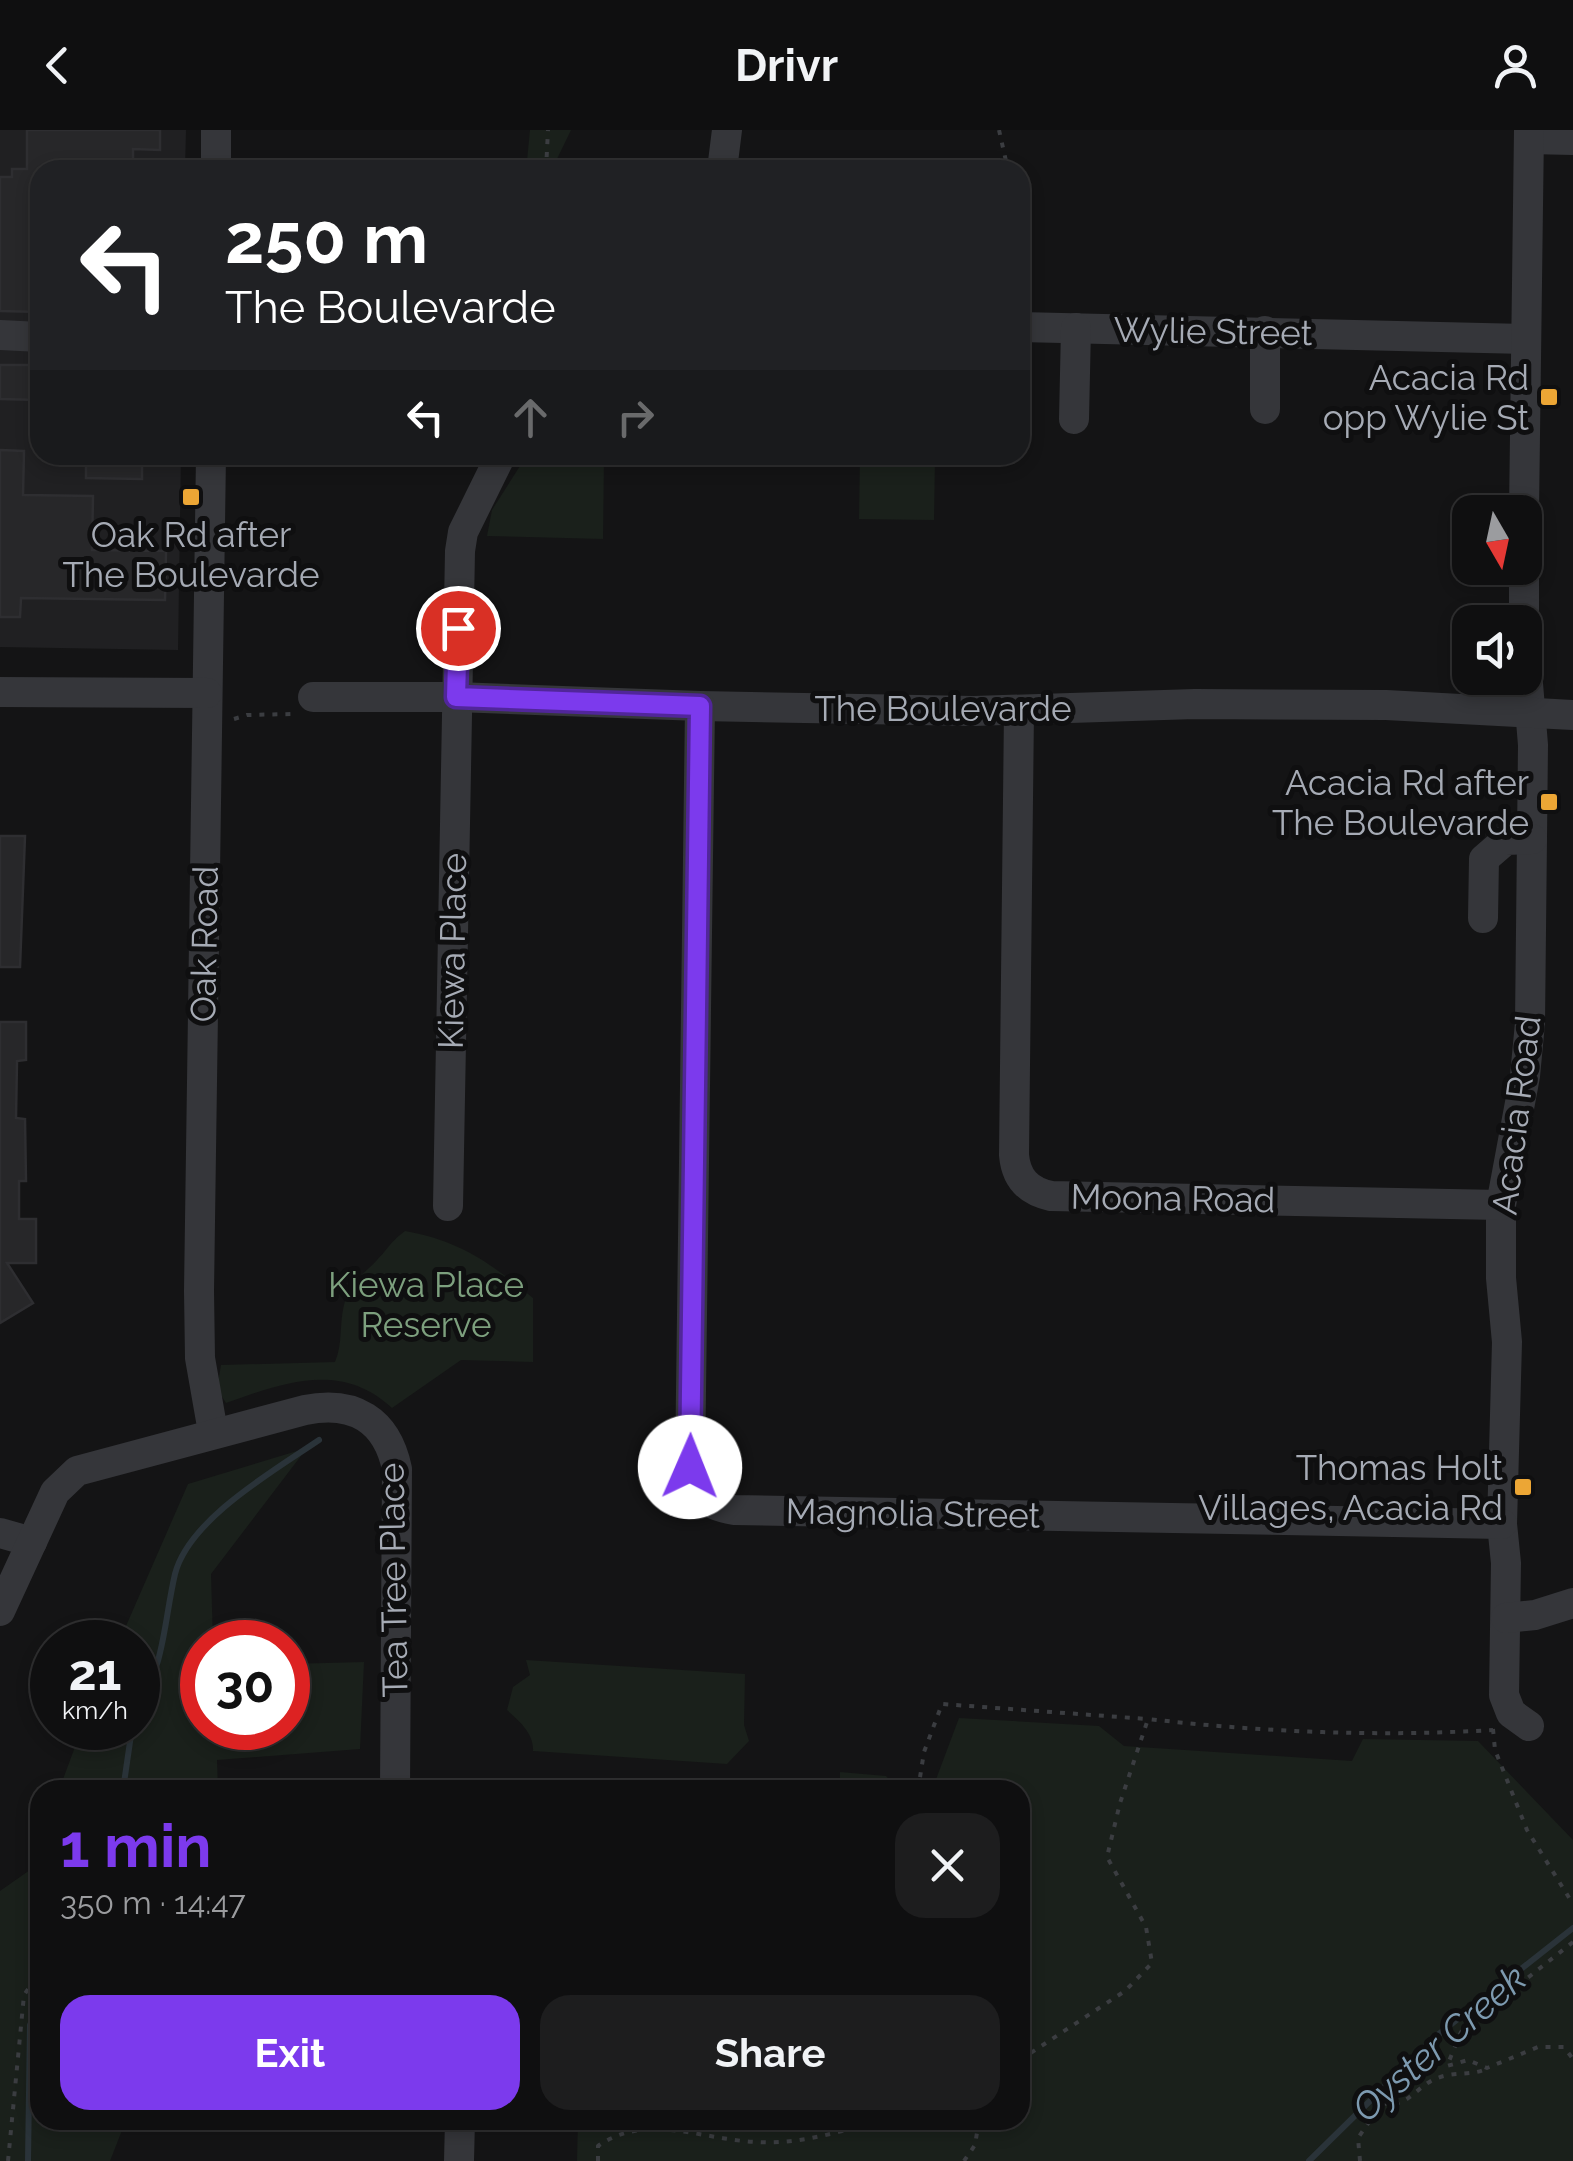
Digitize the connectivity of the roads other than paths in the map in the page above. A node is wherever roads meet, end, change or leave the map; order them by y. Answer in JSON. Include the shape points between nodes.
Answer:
{"nodes":[{"id":1,"x":216,"y":130,"type":"edge"},
{"id":2,"x":727,"y":130,"type":"edge"},
{"id":3,"x":1529,"y":135,"type":"edge"},
{"id":4,"x":1573,"y":140,"type":"edge"},
{"id":5,"x":216,"y":160,"type":"edge"},
{"id":6,"x":723,"y":160,"type":"edge"},
{"id":7,"x":1030,"y":327,"type":"edge"},
{"id":8,"x":1076,"y":328,"type":"junction"},
{"id":9,"x":1264,"y":331,"type":"junction"},
{"id":10,"x":0,"y":335,"type":"edge"},
{"id":11,"x":30,"y":336,"type":"edge"},
{"id":12,"x":1526,"y":339,"type":"junction"},
{"id":13,"x":1264,"y":410,"type":"dead end"},
{"id":14,"x":1074,"y":418,"type":"dead end"},
{"id":15,"x":211,"y":465,"type":"edge"},
{"id":16,"x":496,"y":465,"type":"edge"},
{"id":17,"x":1524,"y":495,"type":"edge"},
{"id":18,"x":0,"y":692,"type":"edge"},
{"id":19,"x":207,"y":694,"type":"junction"},
{"id":20,"x":1529,"y":695,"type":"edge"},
{"id":21,"x":314,"y":696,"type":"road end"},
{"id":22,"x":456,"y":697,"type":"junction"},
{"id":23,"x":700,"y":706,"type":"junction"},
{"id":24,"x":1019,"y":710,"type":"junction"},
{"id":25,"x":1530,"y":713,"type":"junction"},
{"id":26,"x":1573,"y":715,"type":"edge"},
{"id":27,"x":1532,"y":839,"type":"junction"},
{"id":28,"x":1483,"y":918,"type":"dead end"},
{"id":29,"x":1501,"y":1205,"type":"junction"},
{"id":30,"x":448,"y":1206,"type":"dead end"},
{"id":31,"x":214,"y":1432,"type":"junction"},
{"id":32,"x":1502,"y":1524,"type":"junction"},
{"id":33,"x":0,"y":1533,"type":"edge"},
{"id":34,"x":32,"y":1542,"type":"junction"},
{"id":35,"x":1573,"y":1603,"type":"edge"},
{"id":36,"x":0,"y":1611,"type":"edge"},
{"id":37,"x":1506,"y":1618,"type":"junction"},
{"id":38,"x":1529,"y":1726,"type":"dead end"},
{"id":39,"x":394,"y":1780,"type":"edge"},
{"id":40,"x":460,"y":2130,"type":"edge"},
{"id":41,"x":459,"y":2161,"type":"edge"}],
"edges":[{"from":1,"to":5,"type":"street"},
{"from":2,"to":6,"type":"street"},
{"from":3,"to":4,"type":"street"},
{"from":3,"to":12,"type":"street"},
{"from":7,"to":8,"type":"street","name":"Wylie Street"},
{"from":8,"to":9,"type":"street","name":"Wylie Street"},
{"from":8,"to":14,"type":"street"},
{"from":9,"to":12,"type":"street","name":"Wylie Street"},
{"from":9,"to":13,"type":"street"},
{"from":10,"to":11,"type":"street"},
{"from":12,"to":17,"type":"street"},
{"from":15,"to":19,"type":"street","name":"Oak Road"},
{"from":16,"to":22,"type":"street","name":"Kiewa Place","via":[[463,532]]},
{"from":18,"to":19,"type":"street"},
{"from":19,"to":31,"type":"street","name":"Oak Road","via":[[200,1358]]},
{"from":20,"to":25,"type":"street","name":"Acacia Road"},
{"from":21,"to":22,"type":"street","name":"The Boulevarde"},
{"from":22,"to":23,"type":"street","name":"The Boulevarde"},
{"from":22,"to":30,"type":"street","name":"Kiewa Place"},
{"from":23,"to":24,"type":"street","name":"The Boulevarde"},
{"from":23,"to":32,"type":"street","name":"Magnolia Street","via":[[690,1467],[699,1495],[734,1510]]},
{"from":24,"to":25,"type":"street","name":"The Boulevarde","via":[[1274,704]]},
{"from":24,"to":29,"type":"street","name":"Moona Road","via":[[1019,1177],[1051,1196]]},
{"from":25,"to":26,"type":"street","name":"The Boulevarde"},
{"from":25,"to":27,"type":"street","name":"Acacia Road"},
{"from":27,"to":28,"type":"street","via":[[1506,840],[1484,859]]},
{"from":27,"to":29,"type":"street","name":"Acacia Road","via":[[1529,1040]]},
{"from":29,"to":32,"type":"street","name":"Acacia Road","via":[[1507,1342]]},
{"from":31,"to":34,"type":"street","name":"Tea Tree Place","via":[[77,1472],[55,1492]]},
{"from":31,"to":39,"type":"street","name":"Tea Tree Place","via":[[328,1407],[364,1417],[390,1444],[398,1492]]},
{"from":32,"to":37,"type":"street","name":"Acacia Road"},
{"from":33,"to":34,"type":"street"},
{"from":34,"to":36,"type":"street","name":"Tea Tree Place"},
{"from":35,"to":37,"type":"street"},
{"from":37,"to":38,"type":"street","name":"Acacia Road","via":[[1504,1695],[1510,1712]]},
{"from":40,"to":41,"type":"street"}]}
